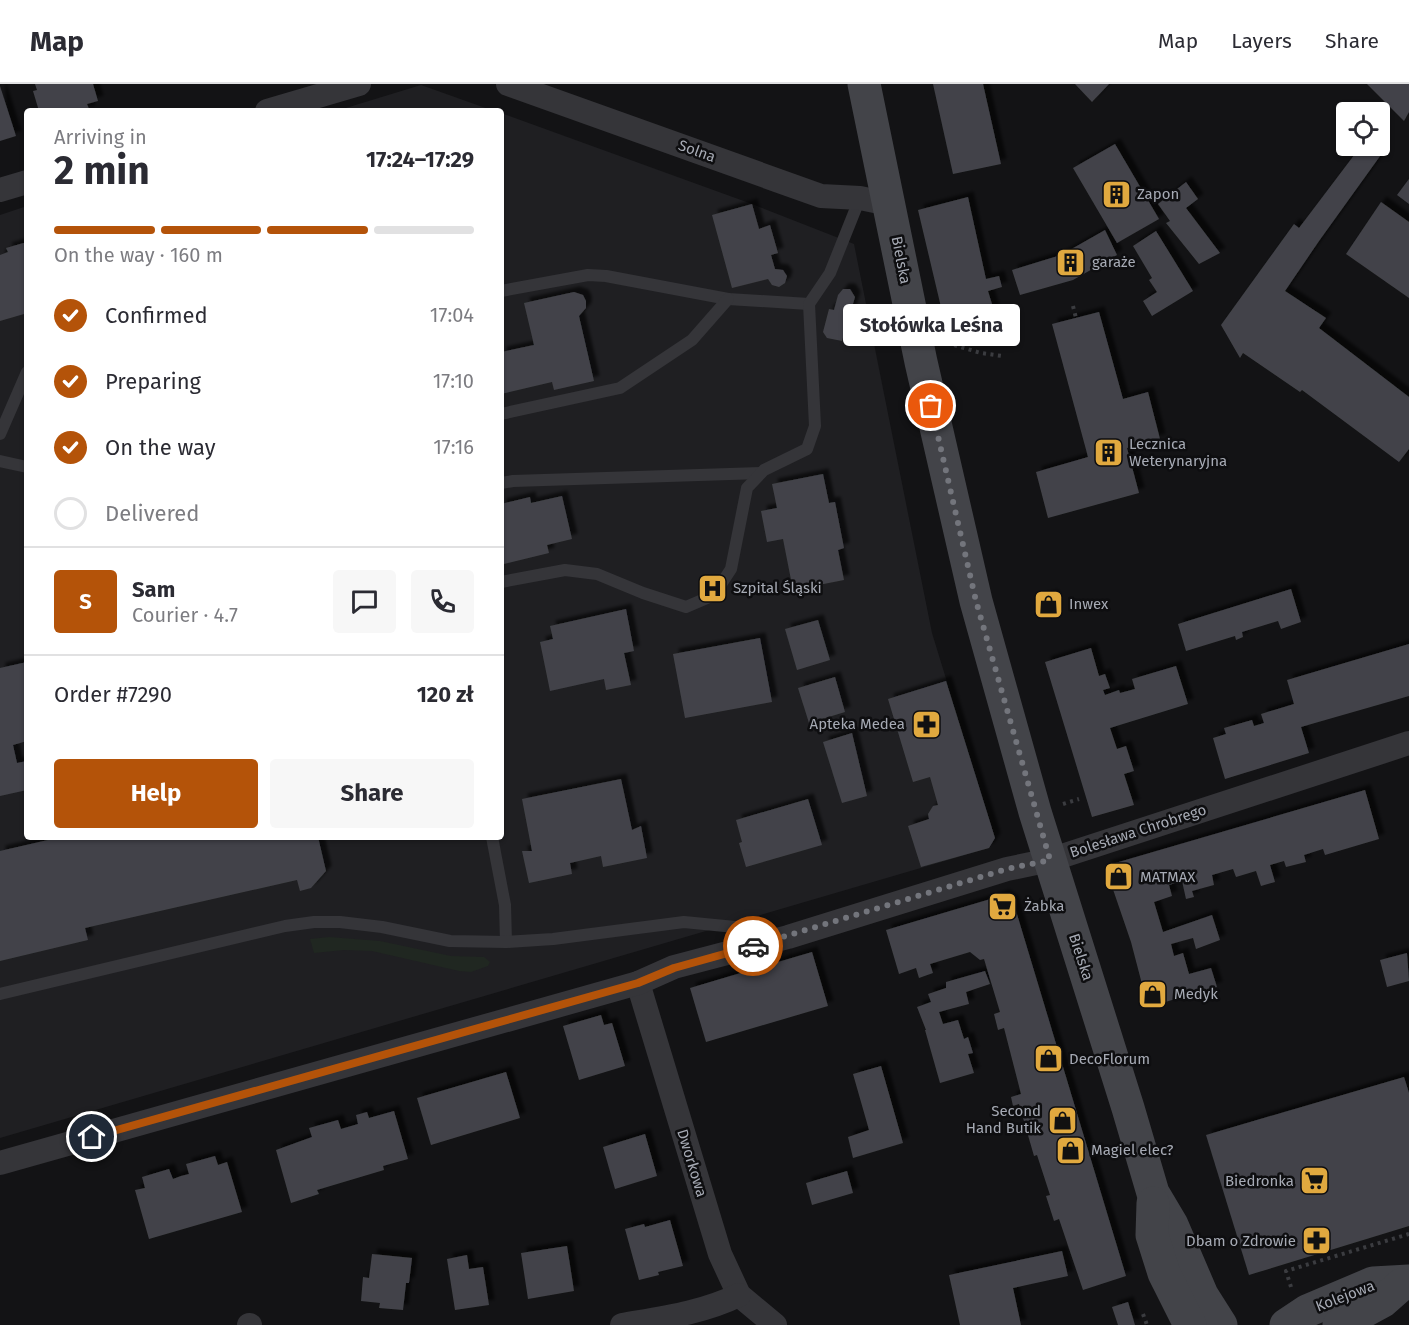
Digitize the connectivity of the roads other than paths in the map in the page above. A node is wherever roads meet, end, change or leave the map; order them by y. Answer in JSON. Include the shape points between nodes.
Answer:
{"nodes":[{"id":1,"x":359,"y":84,"type":"edge"},
{"id":2,"x":508,"y":84,"type":"edge"},
{"id":3,"x":864,"y":84,"type":"edge"},
{"id":4,"x":277,"y":108,"type":"edge"},
{"id":5,"x":24,"y":183,"type":"edge"},
{"id":6,"x":0,"y":190,"type":"edge"},
{"id":7,"x":875,"y":201,"type":"junction"},
{"id":8,"x":504,"y":290,"type":"edge"},
{"id":9,"x":728,"y":299,"type":"junction"},
{"id":10,"x":809,"y":304,"type":"junction"},
{"id":11,"x":24,"y":379,"type":"edge"},
{"id":12,"x":504,"y":413,"type":"edge"},
{"id":13,"x":0,"y":434,"type":"edge"},
{"id":14,"x":0,"y":461,"type":"edge"},
{"id":15,"x":24,"y":466,"type":"edge"},
{"id":16,"x":761,"y":473,"type":"junction"},
{"id":17,"x":504,"y":482,"type":"edge"},
{"id":18,"x":504,"y":581,"type":"edge"},
{"id":19,"x":1409,"y":743,"type":"edge"},
{"id":20,"x":493,"y":840,"type":"edge"},
{"id":21,"x":1050,"y":860,"type":"junction"},
{"id":22,"x":788,"y":937,"type":"junction"},
{"id":23,"x":506,"y":942,"type":"junction"},
{"id":24,"x":638,"y":983,"type":"junction"},
{"id":25,"x":0,"y":994,"type":"edge"},
{"id":26,"x":0,"y":1163,"type":"edge"},
{"id":27,"x":1153,"y":1193,"type":"junction"},
{"id":28,"x":1407,"y":1282,"type":"edge"},
{"id":29,"x":739,"y":1295,"type":"junction"},
{"id":30,"x":622,"y":1325,"type":"edge"},
{"id":31,"x":775,"y":1325,"type":"edge"},
{"id":32,"x":1190,"y":1325,"type":"edge"},
{"id":33,"x":1221,"y":1325,"type":"edge"},
{"id":34,"x":1286,"y":1325,"type":"edge"},
{"id":35,"x":1339,"y":1325,"type":"edge"}],
"edges":[{"from":1,"to":4,"type":"street"},
{"from":2,"to":7,"type":"street","name":"Solna","via":[[821,196]]},
{"from":3,"to":7,"type":"street","name":"Bielska"},
{"from":5,"to":6,"type":"street"},
{"from":7,"to":10,"type":"lane"},
{"from":7,"to":21,"type":"street","name":"Bielska","via":[[921,362],[976,601]]},
{"from":8,"to":9,"type":"lane","via":[[588,275]]},
{"from":9,"to":10,"type":"lane"},
{"from":9,"to":12,"type":"lane","via":[[692,340],[620,388]]},
{"from":10,"to":16,"type":"lane","via":[[815,426],[807,449]]},
{"from":11,"to":13,"type":"lane"},
{"from":14,"to":15,"type":"lane"},
{"from":16,"to":17,"type":"lane"},
{"from":16,"to":18,"type":"lane","via":[[747,488],[731,569],[714,595],[686,608],[597,574],[565,570]]},
{"from":19,"to":21,"type":"street","name":"Bolesława Chrobrego"},
{"from":20,"to":23,"type":"lane","via":[[505,905]]},
{"from":21,"to":22,"type":"street","name":"Bolesława Chrobrego","via":[[1007,869]]},
{"from":21,"to":27,"type":"street","name":"Bielska"},
{"from":22,"to":23,"type":"lane","via":[[684,922]]},
{"from":22,"to":24,"type":"street","name":"Bolesława Chrobrego","via":[[674,968]]},
{"from":23,"to":25,"type":"lane","via":[[450,941],[360,924],[314,922]]},
{"from":24,"to":26,"type":"street","name":"Bolesława Chrobrego"},
{"from":24,"to":29,"type":"street","name":"Dworkowa","via":[[720,1254]]},
{"from":27,"to":32,"type":"street","via":[[1152,1235],[1164,1274]]},
{"from":27,"to":33,"type":"street","name":"Bielska","via":[[1202,1295]]},
{"from":28,"to":34,"type":"street","name":"Kolejowa","via":[[1373,1283],[1307,1311]]},
{"from":28,"to":35,"type":"street","via":[[1383,1301]]},
{"from":29,"to":30,"type":"street","via":[[697,1311]]},
{"from":29,"to":31,"type":"street","name":"Dworkowa"}]}
